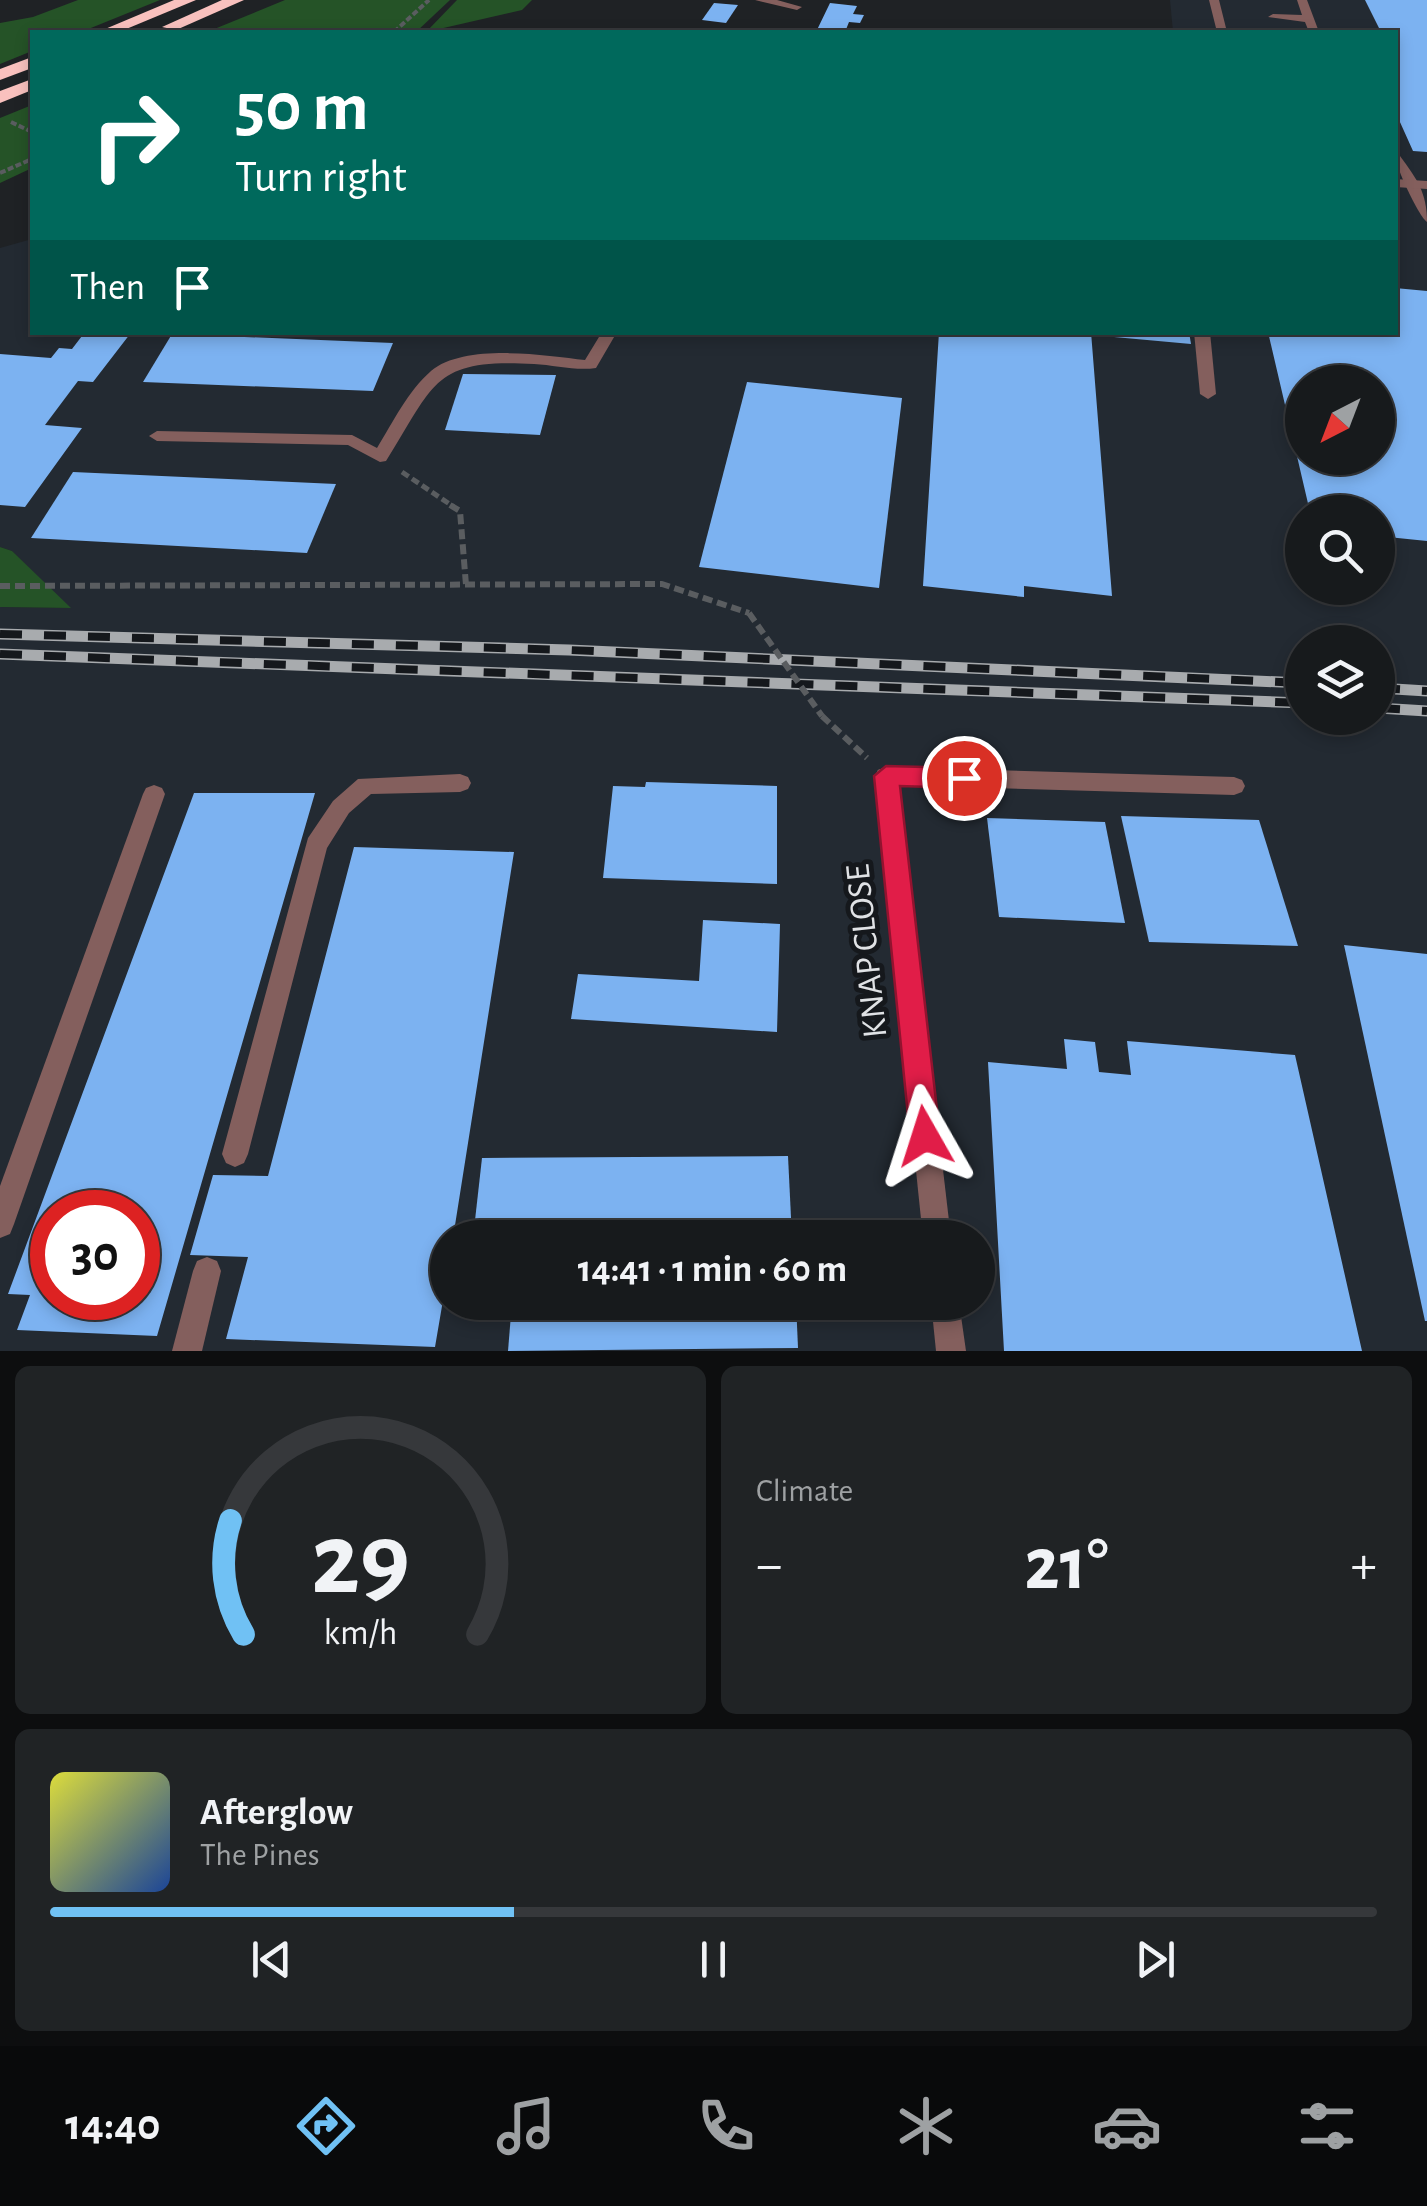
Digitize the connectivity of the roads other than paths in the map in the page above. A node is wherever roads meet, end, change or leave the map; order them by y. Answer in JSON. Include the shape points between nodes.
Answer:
{"nodes":[{"id":1,"x":188,"y":0,"type":"edge"},
{"id":2,"x":236,"y":0,"type":"edge"},
{"id":3,"x":760,"y":0,"type":"edge"},
{"id":4,"x":1214,"y":0,"type":"edge"},
{"id":5,"x":1302,"y":0,"type":"edge"},
{"id":6,"x":797,"y":7,"type":"dead end"},
{"id":7,"x":1273,"y":17,"type":"dead end"},
{"id":8,"x":1308,"y":19,"type":"junction"},
{"id":9,"x":111,"y":30,"type":"edge"},
{"id":10,"x":163,"y":30,"type":"edge"},
{"id":11,"x":1222,"y":30,"type":"edge"},
{"id":12,"x":1313,"y":30,"type":"edge"},
{"id":13,"x":30,"y":63,"type":"edge"},
{"id":14,"x":0,"y":75,"type":"edge"},
{"id":15,"x":30,"y":85,"type":"edge"},
{"id":16,"x":0,"y":98,"type":"edge"},
{"id":17,"x":1398,"y":162,"type":"edge"},
{"id":18,"x":1420,"y":184,"type":"edge"},
{"id":19,"x":1427,"y":218,"type":"edge"},
{"id":20,"x":608,"y":335,"type":"edge"},
{"id":21,"x":1202,"y":335,"type":"edge"},
{"id":22,"x":1208,"y":394,"type":"dead end"},
{"id":23,"x":157,"y":436,"type":"dead end"},
{"id":24,"x":460,"y":783,"type":"dead end"},
{"id":25,"x":1234,"y":786,"type":"dead end"},
{"id":26,"x":154,"y":794,"type":"dead end"},
{"id":27,"x":235,"y":1154,"type":"dead end"},
{"id":28,"x":935,"y":1220,"type":"edge"},
{"id":29,"x":0,"y":1224,"type":"edge"},
{"id":30,"x":207,"y":1271,"type":"dead end"},
{"id":31,"x":947,"y":1320,"type":"edge"},
{"id":32,"x":187,"y":1351,"type":"edge"},
{"id":33,"x":951,"y":1351,"type":"edge"}],
"edges":[{"from":1,"to":9,"type":"highway"},
{"from":2,"to":10,"type":"highway"},
{"from":3,"to":6,"type":"street"},
{"from":4,"to":11,"type":"street"},
{"from":5,"to":8,"type":"street"},
{"from":7,"to":8,"type":"street"},
{"from":8,"to":12,"type":"street"},
{"from":13,"to":14,"type":"highway"},
{"from":15,"to":16,"type":"highway"},
{"from":17,"to":18,"type":"street"},
{"from":18,"to":19,"type":"street"},
{"from":20,"to":23,"type":"street","via":[[590,365],[490,360],[444,369],[380,457],[352,440]]},
{"from":21,"to":22,"type":"street"},
{"from":24,"to":27,"type":"street","via":[[366,785],[341,807],[316,845]]},
{"from":25,"to":28,"type":"street","name":"KNAP CLOSE","via":[[886,776]]},
{"from":26,"to":29,"type":"street"},
{"from":30,"to":32,"type":"street"},
{"from":31,"to":33,"type":"street"}]}
